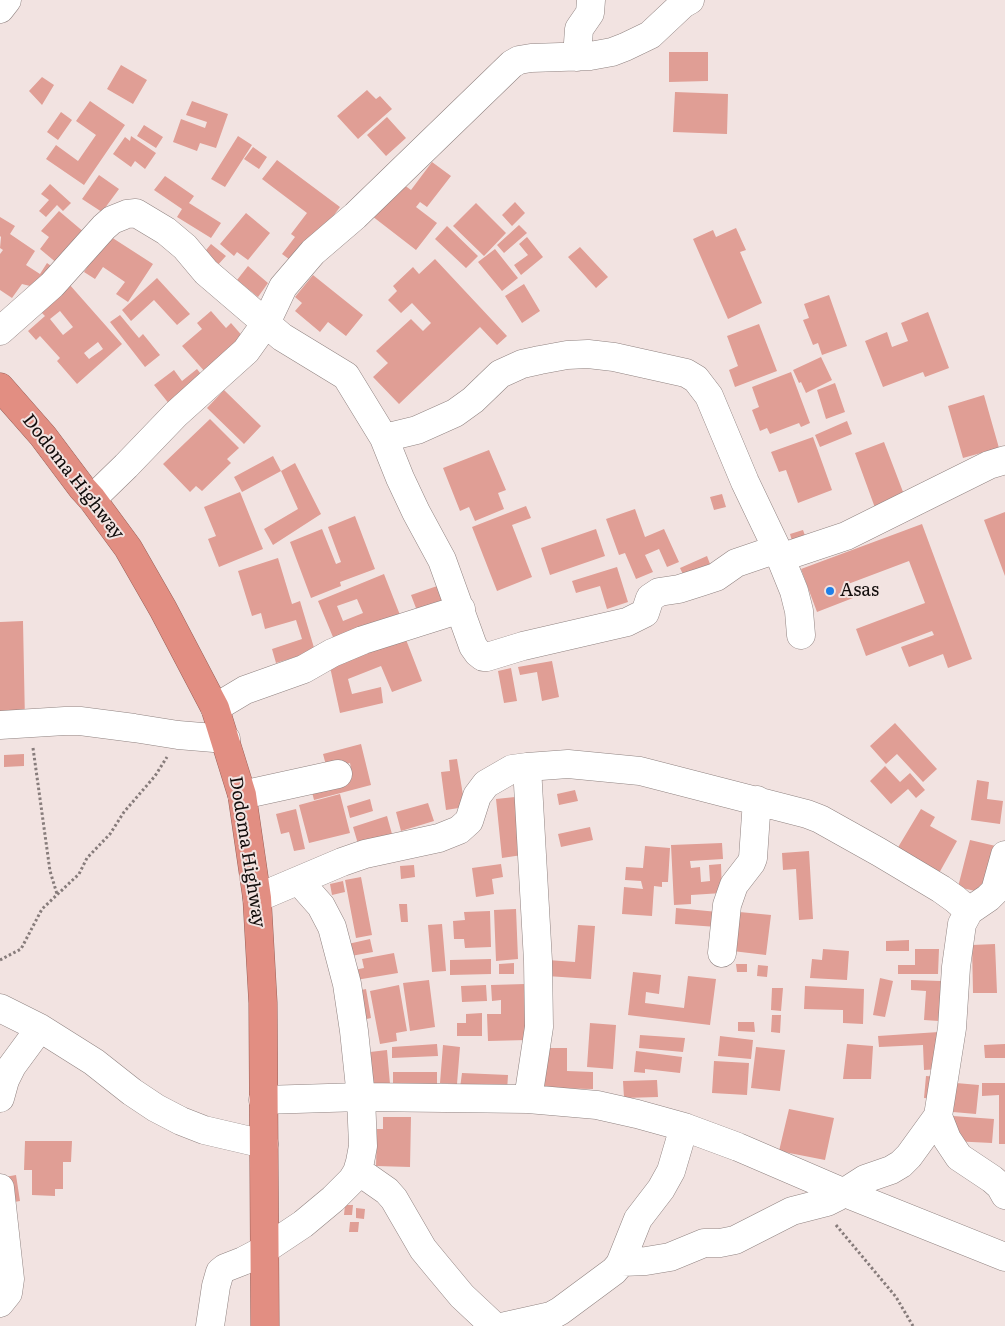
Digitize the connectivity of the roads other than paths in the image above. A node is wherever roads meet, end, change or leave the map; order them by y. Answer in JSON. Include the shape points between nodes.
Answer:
{"nodes":[{"id":1,"x":7,"y":0,"type":"edge"},
{"id":2,"x":591,"y":0,"type":"edge"},
{"id":3,"x":690,"y":0,"type":"edge"},
{"id":4,"x":0,"y":9,"type":"edge"},
{"id":5,"x":577,"y":57,"type":"junction"},
{"id":6,"x":266,"y":323,"type":"junction"},
{"id":7,"x":0,"y":331,"type":"edge"},
{"id":8,"x":0,"y":387,"type":"edge"},
{"id":9,"x":384,"y":438,"type":"junction"},
{"id":10,"x":1005,"y":460,"type":"edge"},
{"id":11,"x":92,"y":499,"type":"junction"},
{"id":12,"x":778,"y":554,"type":"junction"},
{"id":13,"x":461,"y":609,"type":"junction"},
{"id":14,"x":801,"y":635,"type":"dead end"},
{"id":15,"x":215,"y":708,"type":"junction"},
{"id":16,"x":0,"y":725,"type":"edge"},
{"id":17,"x":226,"y":739,"type":"junction"},
{"id":18,"x":527,"y":767,"type":"junction"},
{"id":19,"x":338,"y":774,"type":"dead end"},
{"id":20,"x":242,"y":795,"type":"junction"},
{"id":21,"x":757,"y":800,"type":"junction"},
{"id":22,"x":1005,"y":855,"type":"edge"},
{"id":23,"x":299,"y":881,"type":"junction"},
{"id":24,"x":257,"y":898,"type":"junction"},
{"id":25,"x":969,"y":911,"type":"junction"},
{"id":26,"x":722,"y":953,"type":"dead end"},
{"id":27,"x":0,"y":1008,"type":"edge"},
{"id":28,"x":40,"y":1028,"type":"junction"},
{"id":29,"x":361,"y":1097,"type":"junction"},
{"id":30,"x":0,"y":1098,"type":"edge"},
{"id":31,"x":528,"y":1099,"type":"junction"},
{"id":32,"x":263,"y":1100,"type":"junction"},
{"id":33,"x":938,"y":1116,"type":"junction"},
{"id":34,"x":684,"y":1127,"type":"junction"},
{"id":35,"x":264,"y":1144,"type":"junction"},
{"id":36,"x":357,"y":1172,"type":"junction"},
{"id":37,"x":0,"y":1188,"type":"edge"},
{"id":38,"x":845,"y":1193,"type":"junction"},
{"id":39,"x":1005,"y":1196,"type":"edge"},
{"id":40,"x":264,"y":1250,"type":"junction"},
{"id":41,"x":1005,"y":1254,"type":"edge"},
{"id":42,"x":622,"y":1262,"type":"junction"},
{"id":43,"x":0,"y":1303,"type":"edge"},
{"id":44,"x":210,"y":1326,"type":"edge"},
{"id":45,"x":265,"y":1326,"type":"edge"},
{"id":46,"x":494,"y":1326,"type":"edge"},
{"id":47,"x":506,"y":1326,"type":"edge"}],
"edges":[{"from":1,"to":4,"type":"street"},
{"from":2,"to":5,"type":"street","via":[[591,10],[579,29]]},
{"from":3,"to":5,"type":"street","via":[[650,35],[637,42],[612,52]]},
{"from":5,"to":6,"type":"street","via":[[531,58],[512,64],[355,216],[313,252],[283,287]]},
{"from":6,"to":7,"type":"street","via":[[206,272],[166,231],[132,212],[109,222],[52,285]]},
{"from":6,"to":9,"type":"street","via":[[282,337],[346,376]]},
{"from":6,"to":11,"type":"street","via":[[246,351],[176,414]]},
{"from":8,"to":11,"type":"highway","name":"Dodoma Highway"},
{"from":9,"to":12,"type":"street","via":[[416,430],[455,413],[500,374],[540,360],[588,354],[686,373],[696,379],[709,396]]},
{"from":9,"to":13,"type":"street","via":[[416,512],[442,560]]},
{"from":10,"to":12,"type":"street","via":[[846,536]]},
{"from":11,"to":15,"type":"highway","name":"Dodoma Highway","via":[[128,548]]},
{"from":12,"to":13,"type":"street","via":[[736,563],[716,577],[659,592],[649,599],[645,612],[636,619],[487,657],[481,656],[474,646]]},
{"from":12,"to":14,"type":"street","via":[[794,591]]},
{"from":13,"to":15,"type":"street","via":[[363,640],[304,669],[245,690]]},
{"from":15,"to":17,"type":"highway","name":"Dodoma Highway"},
{"from":16,"to":17,"type":"street","via":[[65,720],[178,736]]},
{"from":17,"to":20,"type":"highway","name":"Dodoma Highway"},
{"from":18,"to":21,"type":"street","via":[[568,764],[640,771]]},
{"from":18,"to":23,"type":"street","via":[[512,769],[486,784],[477,796],[469,821],[459,830],[439,838],[365,854]]},
{"from":18,"to":31,"type":"street","via":[[539,1027]]},
{"from":19,"to":20,"type":"street"},
{"from":20,"to":24,"type":"highway","name":"Dodoma Highway"},
{"from":21,"to":25,"type":"street","via":[[820,819],[941,889]]},
{"from":21,"to":26,"type":"street","via":[[753,858],[734,885],[727,905]]},
{"from":22,"to":25,"type":"street","via":[[995,891]]},
{"from":23,"to":24,"type":"street"},
{"from":23,"to":29,"type":"street","via":[[322,906],[332,926],[347,984]]},
{"from":24,"to":32,"type":"highway","name":"Dodoma Highway","via":[[263,1003]]},
{"from":25,"to":33,"type":"street","via":[[959,937],[952,1028]]},
{"from":27,"to":28,"type":"street"},
{"from":28,"to":30,"type":"street","via":[[12,1066]]},
{"from":28,"to":35,"type":"street","via":[[181,1122]]},
{"from":29,"to":31,"type":"street"},
{"from":29,"to":32,"type":"street"},
{"from":29,"to":36,"type":"street","via":[[363,1146]]},
{"from":31,"to":34,"type":"street","via":[[596,1106]]},
{"from":32,"to":35,"type":"highway","name":"Dodoma Highway"},
{"from":33,"to":38,"type":"street","via":[[916,1148],[900,1164],[865,1179]]},
{"from":33,"to":39,"type":"street","via":[[955,1151],[1000,1186]]},
{"from":34,"to":38,"type":"street"},
{"from":34,"to":42,"type":"street","via":[[671,1171],[638,1219]]},
{"from":35,"to":40,"type":"highway","name":"Dodoma Highway"},
{"from":36,"to":40,"type":"street","via":[[333,1199]]},
{"from":36,"to":46,"type":"street","via":[[387,1191],[423,1249],[462,1296]]},
{"from":37,"to":43,"type":"street","via":[[10,1279],[8,1293]]},
{"from":38,"to":41,"type":"street"},
{"from":38,"to":42,"type":"street","via":[[827,1202],[792,1211],[735,1240],[704,1243],[670,1257]]},
{"from":40,"to":44,"type":"street","via":[[220,1272]]},
{"from":40,"to":45,"type":"highway","name":"Dodoma Highway"},
{"from":42,"to":47,"type":"street","via":[[551,1316]]}]}
